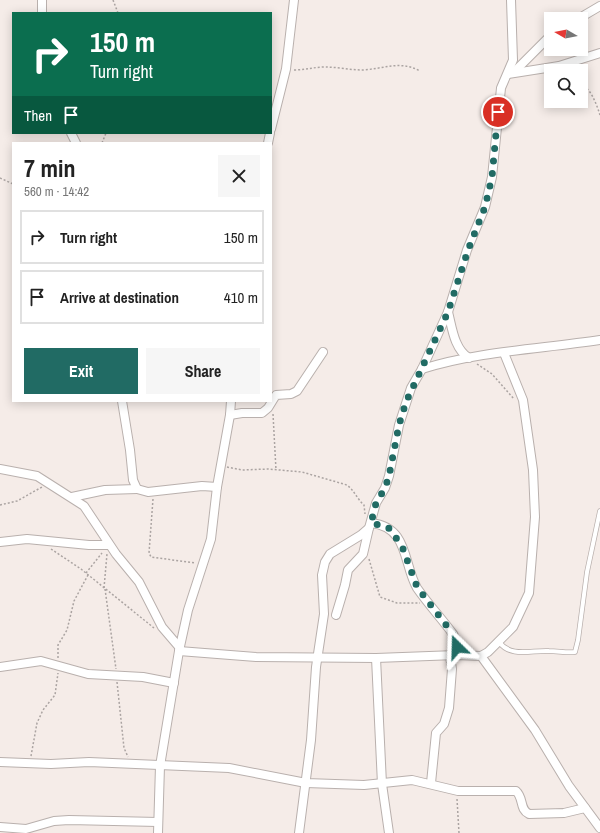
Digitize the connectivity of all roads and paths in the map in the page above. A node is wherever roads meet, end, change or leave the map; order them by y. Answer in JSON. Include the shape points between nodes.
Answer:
{"nodes":[{"id":1,"x":42,"y":0,"type":"edge"},
{"id":2,"x":114,"y":0,"type":"edge"},
{"id":3,"x":294,"y":0,"type":"edge"},
{"id":4,"x":512,"y":0,"type":"edge"},
{"id":5,"x":600,"y":6,"type":"edge"},
{"id":6,"x":42,"y":12,"type":"edge"},
{"id":7,"x":118,"y":12,"type":"edge"},
{"id":8,"x":588,"y":13,"type":"edge"},
{"id":9,"x":544,"y":42,"type":"edge"},
{"id":10,"x":600,"y":53,"type":"edge"},
{"id":11,"x":286,"y":69,"type":"junction"},
{"id":12,"x":420,"y":71,"type":"dead end"},
{"id":13,"x":512,"y":72,"type":"junction"},
{"id":14,"x":588,"y":91,"type":"edge"},
{"id":15,"x":600,"y":115,"type":"edge"},
{"id":16,"x":272,"y":125,"type":"edge"},
{"id":17,"x":0,"y":178,"type":"edge"},
{"id":18,"x":12,"y":184,"type":"edge"},
{"id":19,"x":448,"y":312,"type":"junction"},
{"id":20,"x":600,"y":340,"type":"edge"},
{"id":21,"x":323,"y":352,"type":"dead end"},
{"id":22,"x":504,"y":353,"type":"junction"},
{"id":23,"x":469,"y":358,"type":"junction"},
{"id":24,"x":422,"y":369,"type":"junction"},
{"id":25,"x":272,"y":401,"type":"edge"},
{"id":26,"x":516,"y":401,"type":"dead end"},
{"id":27,"x":122,"y":402,"type":"edge"},
{"id":28,"x":231,"y":402,"type":"edge"},
{"id":29,"x":270,"y":404,"type":"joint"},
{"id":30,"x":230,"y":415,"type":"junction"},
{"id":31,"x":221,"y":466,"type":"junction"},
{"id":32,"x":0,"y":469,"type":"edge"},
{"id":33,"x":276,"y":470,"type":"junction"},
{"id":34,"x":50,"y":484,"type":"junction"},
{"id":35,"x":217,"y":487,"type":"junction"},
{"id":36,"x":137,"y":489,"type":"junction"},
{"id":37,"x":148,"y":492,"type":"junction"},
{"id":38,"x":72,"y":497,"type":"junction"},
{"id":39,"x":0,"y":505,"type":"edge"},
{"id":40,"x":600,"y":511,"type":"edge"},
{"id":41,"x":365,"y":514,"type":"dead end"},
{"id":42,"x":370,"y":526,"type":"junction"},
{"id":43,"x":44,"y":541,"type":"junction"},
{"id":44,"x":0,"y":542,"type":"edge"},
{"id":45,"x":109,"y":545,"type":"junction"},
{"id":46,"x":366,"y":545,"type":"junction"},
{"id":47,"x":204,"y":564,"type":"junction"},
{"id":48,"x":86,"y":573,"type":"junction"},
{"id":49,"x":88,"y":575,"type":"junction"},
{"id":50,"x":104,"y":589,"type":"junction"},
{"id":51,"x":428,"y":602,"type":"junction"},
{"id":52,"x":336,"y":615,"type":"dead end"},
{"id":53,"x":154,"y":629,"type":"dead end"},
{"id":54,"x":499,"y":642,"type":"junction"},
{"id":55,"x":180,"y":649,"type":"junction"},
{"id":56,"x":453,"y":656,"type":"junction"},
{"id":57,"x":482,"y":656,"type":"junction"},
{"id":58,"x":318,"y":657,"type":"junction"},
{"id":59,"x":376,"y":658,"type":"junction"},
{"id":60,"x":58,"y":666,"type":"junction"},
{"id":61,"x":0,"y":667,"type":"edge"},
{"id":62,"x":117,"y":676,"type":"junction"},
{"id":63,"x":174,"y":683,"type":"junction"},
{"id":64,"x":0,"y":762,"type":"edge"},
{"id":65,"x":30,"y":764,"type":"junction"},
{"id":66,"x":135,"y":765,"type":"junction"},
{"id":67,"x":160,"y":766,"type":"junction"},
{"id":68,"x":306,"y":783,"type":"junction"},
{"id":69,"x":432,"y":783,"type":"junction"},
{"id":70,"x":382,"y":784,"type":"junction"},
{"id":71,"x":458,"y":791,"type":"junction"},
{"id":72,"x":585,"y":808,"type":"junction"},
{"id":73,"x":158,"y":822,"type":"junction"},
{"id":74,"x":0,"y":827,"type":"edge"},
{"id":75,"x":600,"y":828,"type":"edge"},
{"id":76,"x":158,"y":833,"type":"edge"},
{"id":77,"x":299,"y":833,"type":"edge"},
{"id":78,"x":389,"y":833,"type":"edge"},
{"id":79,"x":459,"y":833,"type":"edge"}],
"edges":[{"from":1,"to":6,"type":"street"},
{"from":2,"to":7,"type":"path"},
{"from":3,"to":11,"type":"street"},
{"from":4,"to":13,"type":"street"},
{"from":5,"to":8,"type":"street"},
{"from":9,"to":13,"type":"street"},
{"from":10,"to":13,"type":"street","via":[[559,66]]},
{"from":11,"to":12,"type":"path","via":[[307,70],[324,67],[361,70],[407,65]]},
{"from":11,"to":16,"type":"street"},
{"from":13,"to":19,"type":"street","via":[[500,88],[492,177],[485,207]]},
{"from":14,"to":15,"type":"path"},
{"from":17,"to":18,"type":"path"},
{"from":19,"to":23,"type":"street","via":[[454,337],[465,356]]},
{"from":19,"to":24,"type":"street"},
{"from":20,"to":22,"type":"street"},
{"from":21,"to":25,"type":"street","via":[[297,391],[276,395]]},
{"from":22,"to":23,"type":"street"},
{"from":22,"to":54,"type":"street","via":[[523,400],[533,470],[535,517],[529,593],[513,627]]},
{"from":23,"to":24,"type":"street"},
{"from":23,"to":26,"type":"path","via":[[492,374]]},
{"from":24,"to":42,"type":"street","via":[[406,402],[389,476],[376,503]]},
{"from":27,"to":36,"type":"street","via":[[133,480]]},
{"from":28,"to":30,"type":"street"},
{"from":29,"to":30,"type":"street","via":[[262,413]]},
{"from":29,"to":33,"type":"path","via":[[274,420]]},
{"from":30,"to":31,"type":"street"},
{"from":31,"to":33,"type":"path","via":[[242,470]]},
{"from":31,"to":35,"type":"street"},
{"from":32,"to":34,"type":"street","via":[[37,476]]},
{"from":33,"to":41,"type":"path","via":[[313,474],[347,485],[357,500],[364,505]]},
{"from":34,"to":38,"type":"street"},
{"from":34,"to":39,"type":"path","via":[[17,501]]},
{"from":35,"to":37,"type":"street","via":[[202,486]]},
{"from":35,"to":47,"type":"street"},
{"from":36,"to":37,"type":"street"},
{"from":36,"to":38,"type":"street","via":[[105,490]]},
{"from":37,"to":47,"type":"path","via":[[154,499],[149,553],[151,557]]},
{"from":38,"to":45,"type":"street","via":[[84,506]]},
{"from":40,"to":54,"type":"lane","via":[[587,572],[575,652],[515,652],[504,648]]},
{"from":42,"to":46,"type":"street"},
{"from":42,"to":51,"type":"street","via":[[388,527],[402,546],[417,587]]},
{"from":42,"to":58,"type":"street","via":[[361,535],[330,554],[325,562],[322,575],[324,614]]},
{"from":43,"to":44,"type":"street","via":[[27,539]]},
{"from":43,"to":45,"type":"street","via":[[89,546]]},
{"from":43,"to":48,"type":"path","via":[[57,554]]},
{"from":45,"to":55,"type":"street","via":[[139,582],[162,627]]},
{"from":46,"to":51,"type":"path","via":[[380,597],[397,603]]},
{"from":46,"to":52,"type":"street","via":[[363,554],[348,570]]},
{"from":47,"to":55,"type":"street","via":[[188,610]]},
{"from":48,"to":49,"type":"path"},
{"from":48,"to":50,"type":"path","via":[[104,550],[107,555]]},
{"from":49,"to":50,"type":"path"},
{"from":49,"to":60,"type":"path","via":[[77,593],[67,630],[58,645]]},
{"from":50,"to":53,"type":"path"},
{"from":50,"to":62,"type":"path"},
{"from":51,"to":56,"type":"street","via":[[456,640]]},
{"from":54,"to":57,"type":"street"},
{"from":55,"to":58,"type":"street","via":[[256,657]]},
{"from":55,"to":63,"type":"street"},
{"from":56,"to":57,"type":"street"},
{"from":56,"to":59,"type":"street"},
{"from":56,"to":69,"type":"street","via":[[449,708],[444,724],[436,733]]},
{"from":57,"to":72,"type":"street","via":[[535,730]]},
{"from":58,"to":59,"type":"street"},
{"from":58,"to":68,"type":"street"},
{"from":59,"to":70,"type":"street"},
{"from":60,"to":61,"type":"street","via":[[41,661]]},
{"from":60,"to":62,"type":"street","via":[[99,675]]},
{"from":60,"to":65,"type":"path","via":[[55,695],[37,723]]},
{"from":62,"to":63,"type":"street","via":[[143,677]]},
{"from":62,"to":66,"type":"path","via":[[124,748]]},
{"from":63,"to":67,"type":"street"},
{"from":64,"to":65,"type":"street"},
{"from":65,"to":66,"type":"street","via":[[89,762]]},
{"from":66,"to":67,"type":"street"},
{"from":67,"to":68,"type":"street","via":[[229,768]]},
{"from":67,"to":73,"type":"street"},
{"from":68,"to":70,"type":"street"},
{"from":68,"to":77,"type":"street"},
{"from":69,"to":70,"type":"street","via":[[412,780]]},
{"from":69,"to":71,"type":"street"},
{"from":70,"to":78,"type":"street"},
{"from":71,"to":72,"type":"street","via":[[516,791],[522,807],[530,814],[564,813]]},
{"from":71,"to":79,"type":"path"},
{"from":72,"to":75,"type":"street"},
{"from":73,"to":74,"type":"street","via":[[69,820],[54,821],[26,829]]},
{"from":73,"to":76,"type":"street"}]}
